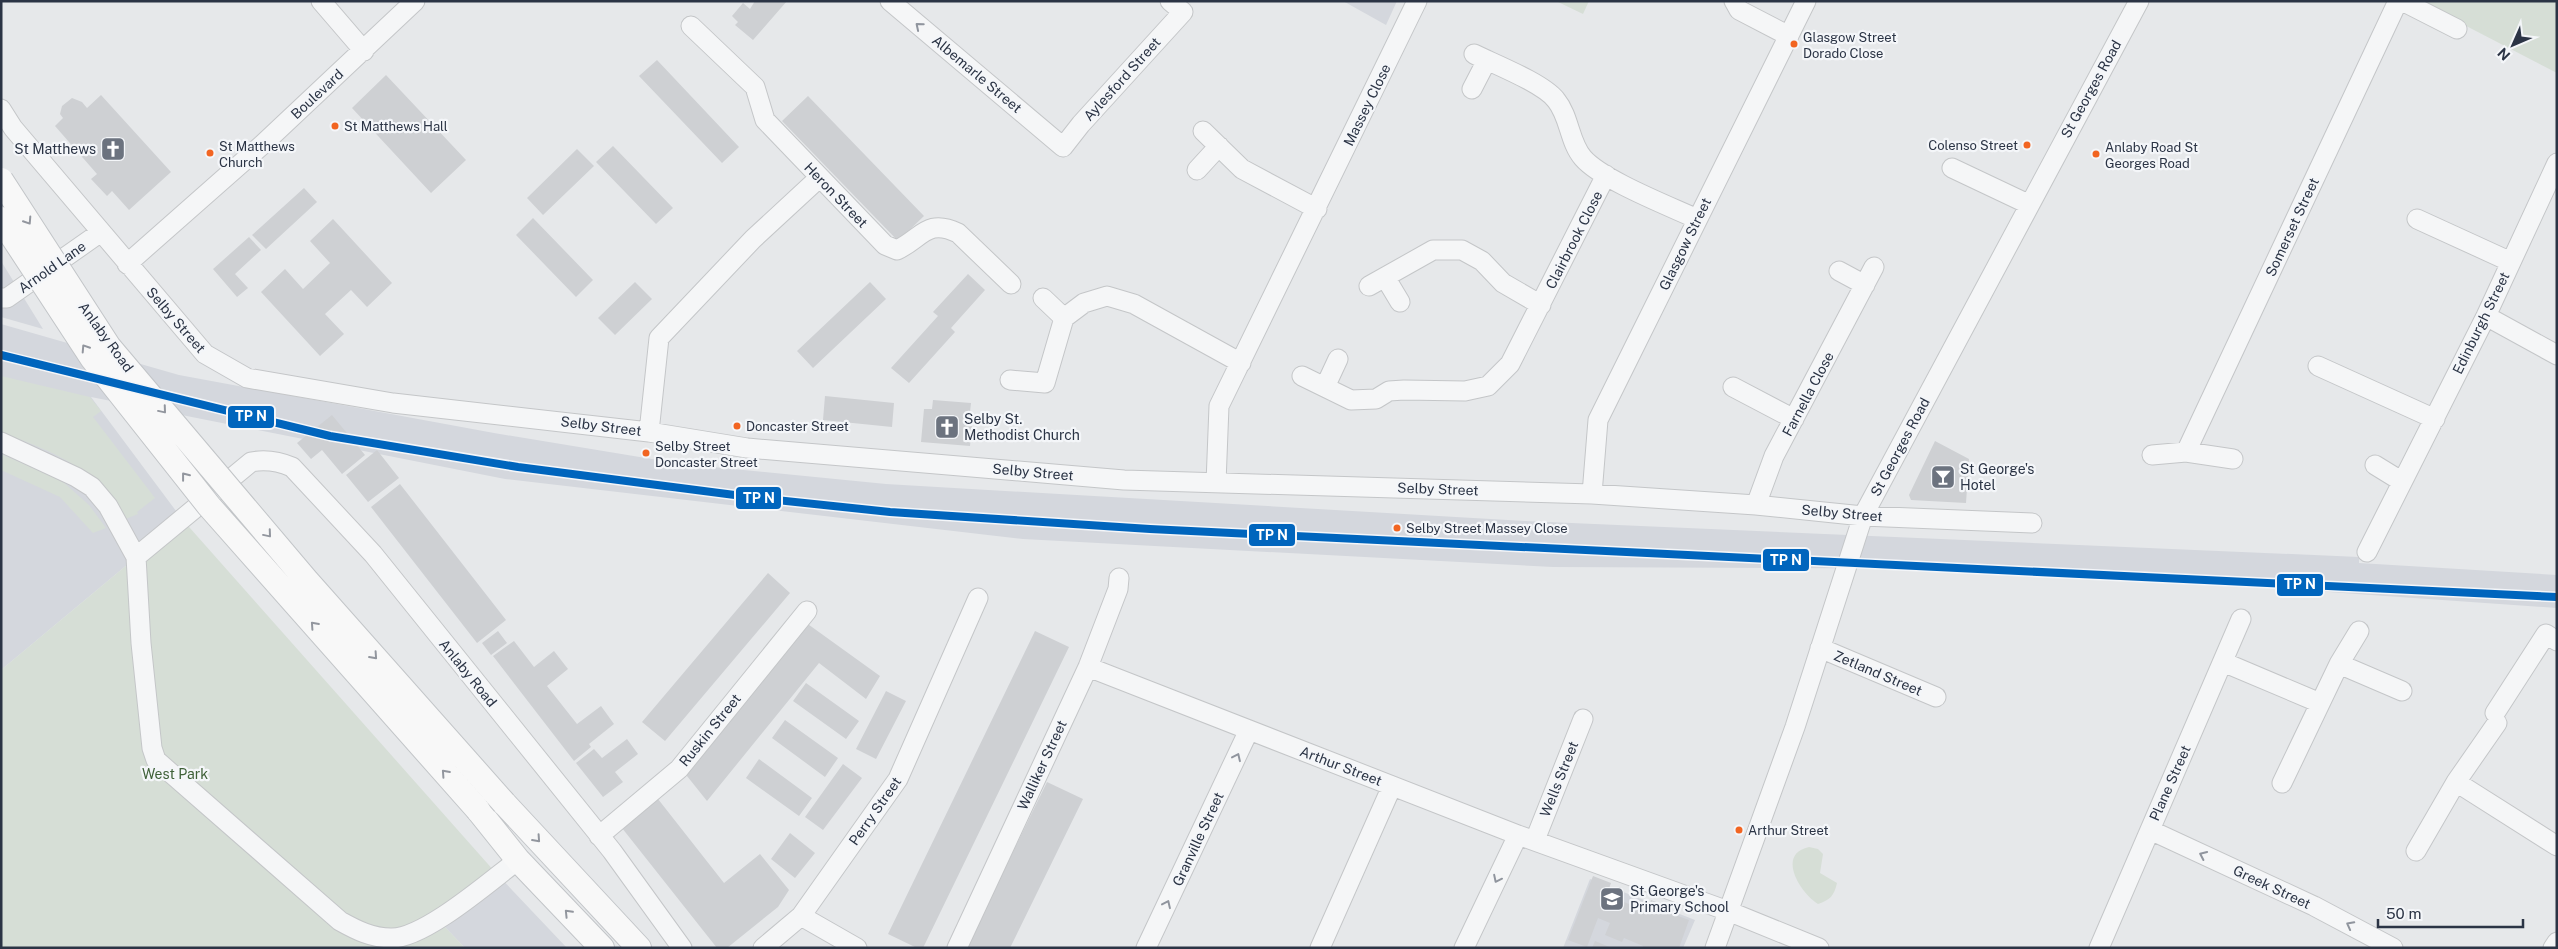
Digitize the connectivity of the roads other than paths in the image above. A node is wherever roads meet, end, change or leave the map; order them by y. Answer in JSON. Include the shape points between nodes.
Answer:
{"nodes":[{"id":1,"x":321,"y":1,"type":"edge"},
{"id":2,"x":415,"y":1,"type":"edge"},
{"id":3,"x":890,"y":1,"type":"edge"},
{"id":4,"x":1417,"y":1,"type":"edge"},
{"id":5,"x":1734,"y":1,"type":"edge"},
{"id":6,"x":1806,"y":1,"type":"edge"},
{"id":7,"x":2139,"y":1,"type":"edge"},
{"id":8,"x":2398,"y":1,"type":"edge"},
{"id":9,"x":2402,"y":1,"type":"edge"},
{"id":10,"x":1177,"y":7,"type":"edge"},
{"id":11,"x":691,"y":26,"type":"dead end"},
{"id":12,"x":2457,"y":29,"type":"dead end"},
{"id":13,"x":1789,"y":36,"type":"junction"},
{"id":14,"x":364,"y":51,"type":"junction"},
{"id":15,"x":1472,"y":89,"type":"dead end"},
{"id":16,"x":1,"y":110,"type":"edge"},
{"id":17,"x":1203,"y":131,"type":"dead end"},
{"id":18,"x":1219,"y":146,"type":"junction"},
{"id":19,"x":1063,"y":148,"type":"joint"},
{"id":20,"x":2556,"y":167,"type":"edge"},
{"id":21,"x":1952,"y":168,"type":"dead end"},
{"id":22,"x":1197,"y":170,"type":"dead end"},
{"id":23,"x":1606,"y":175,"type":"junction"},
{"id":24,"x":819,"y":178,"type":"junction"},
{"id":25,"x":1,"y":180,"type":"edge"},
{"id":26,"x":2028,"y":204,"type":"junction"},
{"id":27,"x":1317,"y":209,"type":"junction"},
{"id":28,"x":2418,"y":218,"type":"dead end"},
{"id":29,"x":1,"y":219,"type":"edge"},
{"id":30,"x":1697,"y":219,"type":"junction"},
{"id":31,"x":101,"y":232,"type":"junction"},
{"id":32,"x":2511,"y":262,"type":"junction"},
{"id":33,"x":127,"y":264,"type":"junction"},
{"id":34,"x":1874,"y":267,"type":"dead end"},
{"id":35,"x":1840,"y":271,"type":"dead end"},
{"id":36,"x":1011,"y":284,"type":"dead end"},
{"id":37,"x":1865,"y":285,"type":"junction"},
{"id":38,"x":1,"y":298,"type":"edge"},
{"id":39,"x":1043,"y":298,"type":"dead end"},
{"id":40,"x":1400,"y":302,"type":"dead end"},
{"id":41,"x":1541,"y":305,"type":"junction"},
{"id":42,"x":2486,"y":316,"type":"junction"},
{"id":43,"x":1064,"y":318,"type":"junction"},
{"id":44,"x":2557,"y":354,"type":"edge"},
{"id":45,"x":1338,"y":359,"type":"dead end"},
{"id":46,"x":1241,"y":363,"type":"junction"},
{"id":47,"x":2318,"y":366,"type":"dead end"},
{"id":48,"x":1302,"y":376,"type":"dead end"},
{"id":49,"x":1010,"y":380,"type":"dead end"},
{"id":50,"x":1732,"y":387,"type":"dead end"},
{"id":51,"x":1325,"y":388,"type":"junction"},
{"id":52,"x":1794,"y":419,"type":"junction"},
{"id":53,"x":2435,"y":419,"type":"junction"},
{"id":54,"x":650,"y":432,"type":"junction"},
{"id":55,"x":1,"y":442,"type":"edge"},
{"id":56,"x":2186,"y":452,"type":"junction"},
{"id":57,"x":2152,"y":455,"type":"dead end"},
{"id":58,"x":2232,"y":459,"type":"dead end"},
{"id":59,"x":2375,"y":465,"type":"dead end"},
{"id":60,"x":2401,"y":481,"type":"junction"},
{"id":61,"x":1216,"y":483,"type":"junction"},
{"id":62,"x":1592,"y":494,"type":"junction"},
{"id":63,"x":1756,"y":505,"type":"junction"},
{"id":64,"x":1863,"y":516,"type":"junction"},
{"id":65,"x":2032,"y":523,"type":"dead end"},
{"id":66,"x":2367,"y":552,"type":"dead end"},
{"id":67,"x":136,"y":557,"type":"junction"},
{"id":68,"x":1119,"y":578,"type":"dead end"},
{"id":69,"x":978,"y":598,"type":"dead end"},
{"id":70,"x":807,"y":612,"type":"dead end"},
{"id":71,"x":2241,"y":619,"type":"dead end"},
{"id":72,"x":2359,"y":630,"type":"dead end"},
{"id":73,"x":2557,"y":641,"type":"edge"},
{"id":74,"x":1820,"y":648,"type":"junction"},
{"id":75,"x":2223,"y":662,"type":"junction"},
{"id":76,"x":2339,"y":664,"type":"junction"},
{"id":77,"x":1088,"y":667,"type":"junction"},
{"id":78,"x":2402,"y":690,"type":"dead end"},
{"id":79,"x":1936,"y":697,"type":"dead end"},
{"id":80,"x":2320,"y":703,"type":"junction"},
{"id":81,"x":1583,"y":719,"type":"dead end"},
{"id":82,"x":1249,"y":730,"type":"junction"},
{"id":83,"x":2456,"y":782,"type":"junction"},
{"id":84,"x":2282,"y":783,"type":"dead end"},
{"id":85,"x":1392,"y":786,"type":"junction"},
{"id":86,"x":2150,"y":830,"type":"junction"},
{"id":87,"x":599,"y":836,"type":"junction"},
{"id":88,"x":1526,"y":837,"type":"junction"},
{"id":89,"x":2557,"y":846,"type":"edge"},
{"id":90,"x":2416,"y":851,"type":"dead end"},
{"id":91,"x":518,"y":860,"type":"junction"},
{"id":92,"x":1728,"y":911,"type":"junction"},
{"id":93,"x":802,"y":916,"type":"junction"},
{"id":94,"x":2370,"y":942,"type":"edge"},
{"id":95,"x":2557,"y":942,"type":"edge"},
{"id":96,"x":2101,"y":947,"type":"edge"},
{"id":97,"x":602,"y":948,"type":"edge"},
{"id":98,"x":639,"y":948,"type":"edge"},
{"id":99,"x":682,"y":948,"type":"edge"},
{"id":100,"x":763,"y":948,"type":"edge"},
{"id":101,"x":857,"y":948,"type":"edge"},
{"id":102,"x":957,"y":948,"type":"edge"},
{"id":103,"x":1146,"y":948,"type":"edge"},
{"id":104,"x":1320,"y":948,"type":"edge"},
{"id":105,"x":1464,"y":948,"type":"edge"},
{"id":106,"x":1714,"y":948,"type":"edge"},
{"id":107,"x":1819,"y":948,"type":"edge"},
{"id":108,"x":2393,"y":948,"type":"edge"},
{"id":109,"x":2553,"y":948,"type":"edge"}],
"edges":[{"from":1,"to":14,"type":"street"},
{"from":2,"to":14,"type":"street","name":"Boulevard"},
{"from":19,"to":3,"type":"street","name":"Albemarle Street","one_way":true},
{"from":4,"to":27,"type":"street","name":"Massey Close"},
{"from":5,"to":13,"type":"street","via":[[1739,10]]},
{"from":6,"to":13,"type":"street","name":"Glasgow Street"},
{"from":7,"to":26,"type":"street","name":"St Georges Road"},
{"from":8,"to":56,"type":"street","name":"Somerset Street"},
{"from":9,"to":12,"type":"street"},
{"from":10,"to":19,"type":"street","name":"Aylesford Street"},
{"from":11,"to":24,"type":"street","name":"Heron Street","via":[[755,87],[765,120]]},
{"from":13,"to":30,"type":"street","name":"Glasgow Street"},
{"from":14,"to":33,"type":"street","name":"Boulevard"},
{"from":15,"to":23,"type":"street","name":"Clairbrook Close","via":[[1480,57],[1542,88],[1556,99],[1583,158]]},
{"from":16,"to":31,"type":"street"},
{"from":17,"to":18,"type":"street"},
{"from":18,"to":22,"type":"street"},
{"from":18,"to":27,"type":"street","via":[[1242,169]]},
{"from":20,"to":32,"type":"street","name":"Edinburgh Street"},
{"from":21,"to":26,"type":"street"},
{"from":23,"to":30,"type":"street","name":"Clairbrook Close"},
{"from":23,"to":41,"type":"street","name":"Clairbrook Close"},
{"from":24,"to":36,"type":"street","name":"Heron Street","via":[[891,249],[903,247],[927,229],[947,228],[958,233]]},
{"from":24,"to":54,"type":"street","via":[[754,239],[659,338]]},
{"from":25,"to":98,"type":"main road","name":"Anlaby Road","one_way":true,"bridge":true,"via":[[109,347],[307,581],[504,803]]},
{"from":26,"to":64,"type":"street","name":"St Georges Road"},
{"from":27,"to":46,"type":"street","name":"Massey Close"},
{"from":28,"to":32,"type":"street"},
{"from":91,"to":29,"type":"main road","name":"Anlaby Road","one_way":true,"bridge":true,"via":[[478,810],[209,506],[92,358]]},
{"from":30,"to":62,"type":"street","name":"Glasgow Street","via":[[1598,420]]},
{"from":31,"to":33,"type":"street","name":"Selby Street"},
{"from":31,"to":38,"type":"street","name":"Arnold Lane","via":[[7,298]]},
{"from":32,"to":42,"type":"street","name":"Edinburgh Street"},
{"from":33,"to":54,"type":"street","name":"Selby Street","via":[[205,354],[247,378],[393,403]]},
{"from":34,"to":37,"type":"street","name":"Farnella Close"},
{"from":35,"to":37,"type":"street"},
{"from":37,"to":52,"type":"street","name":"Farnella Close"},
{"from":39,"to":43,"type":"street"},
{"from":40,"to":41,"type":"street","name":"Clairbrook Close","via":[[1377,281],[1434,250],[1462,250],[1482,261],[1503,283]]},
{"from":41,"to":51,"type":"street","name":"Clairbrook Close","via":[[1510,364],[1488,386],[1465,391],[1389,391],[1376,398],[1351,400]]},
{"from":42,"to":44,"type":"street"},
{"from":42,"to":53,"type":"street","name":"Edinburgh Street"},
{"from":43,"to":46,"type":"street","via":[[1084,303],[1107,296],[1134,304]]},
{"from":43,"to":49,"type":"street","via":[[1046,383]]},
{"from":45,"to":51,"type":"street"},
{"from":46,"to":61,"type":"street","name":"Massey Close","via":[[1219,406]]},
{"from":47,"to":53,"type":"street"},
{"from":48,"to":51,"type":"street","name":"Clairbrook Close"},
{"from":50,"to":52,"type":"street"},
{"from":52,"to":63,"type":"street","name":"Farnella Close","via":[[1774,456]]},
{"from":53,"to":60,"type":"street","name":"Edinburgh Street"},
{"from":54,"to":61,"type":"street","name":"Selby Street","via":[[748,448],[1124,480]]},
{"from":55,"to":67,"type":"street","via":[[92,487],[108,506]]},
{"from":56,"to":57,"type":"street"},
{"from":56,"to":58,"type":"street"},
{"from":59,"to":60,"type":"street"},
{"from":60,"to":66,"type":"street","name":"Edinburgh Street"},
{"from":61,"to":62,"type":"street","name":"Selby Street"},
{"from":62,"to":63,"type":"street","name":"Selby Street"},
{"from":63,"to":64,"type":"street","name":"Selby Street"},
{"from":64,"to":65,"type":"street","name":"Selby Street"},
{"from":64,"to":74,"type":"street","name":"St Georges Road"},
{"from":67,"to":87,"type":"street","name":"Anlaby Road","via":[[250,462],[280,462],[292,467],[372,554]]},
{"from":67,"to":91,"type":"street","via":[[141,643],[156,760],[340,921],[354,930],[372,935],[390,938],[412,934]]},
{"from":68,"to":77,"type":"street","name":"Walliker Street","via":[[1118,589]]},
{"from":69,"to":93,"type":"street","name":"Perry Street","via":[[898,779]]},
{"from":70,"to":87,"type":"street","name":"Ruskin Street","via":[[679,769]]},
{"from":71,"to":75,"type":"street","name":"Plane Street"},
{"from":72,"to":76,"type":"street"},
{"from":73,"to":83,"type":"street","via":[[2546,634]]},
{"from":74,"to":79,"type":"street","name":"Zetland Street"},
{"from":74,"to":92,"type":"street","name":"St Georges Road"},
{"from":75,"to":80,"type":"street"},
{"from":75,"to":86,"type":"street","name":"Plane Street"},
{"from":76,"to":78,"type":"street"},
{"from":76,"to":80,"type":"street"},
{"from":77,"to":82,"type":"street","name":"Arthur Street"},
{"from":77,"to":102,"type":"street","name":"Walliker Street"},
{"from":80,"to":84,"type":"street"},
{"from":81,"to":88,"type":"street","name":"Wells Street"},
{"from":82,"to":85,"type":"street","name":"Arthur Street"},
{"from":103,"to":82,"type":"street","name":"Granville Street","one_way":true},
{"from":83,"to":89,"type":"street"},
{"from":83,"to":90,"type":"street"},
{"from":85,"to":88,"type":"street","name":"Arthur Street"},
{"from":85,"to":104,"type":"street"},
{"from":94,"to":86,"type":"street","name":"Greek Street","one_way":true,"via":[[2314,906]]},
{"from":86,"to":96,"type":"street","name":"Plane Street"},
{"from":87,"to":99,"type":"street","name":"Anlaby Road"},
{"from":88,"to":92,"type":"street","name":"Arthur Street"},
{"from":88,"to":105,"type":"street","name":"Wells Street","one_way":true},
{"from":97,"to":91,"type":"main road","name":"Anlaby Road","one_way":true},
{"from":92,"to":106,"type":"street","name":"St Georges Road"},
{"from":92,"to":107,"type":"street","name":"Arthur Street"},
{"from":93,"to":100,"type":"street","name":"Perry Street"},
{"from":93,"to":101,"type":"street"},
{"from":94,"to":108,"type":"street","name":"Greek Street"},
{"from":95,"to":109,"type":"street"}]}
